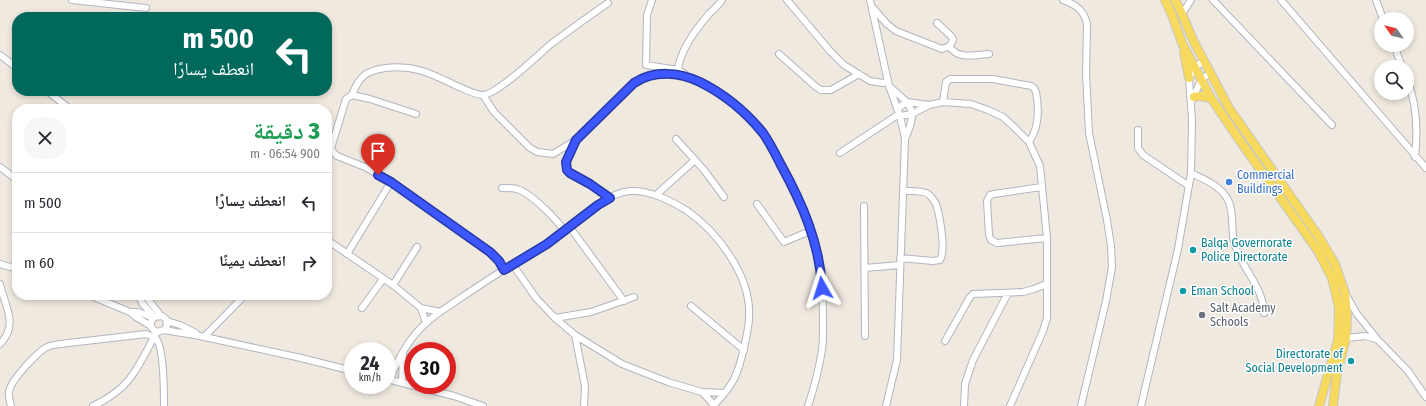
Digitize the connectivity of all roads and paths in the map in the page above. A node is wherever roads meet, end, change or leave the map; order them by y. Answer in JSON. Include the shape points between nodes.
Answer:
{"nodes":[{"id":1,"x":72,"y":0,"type":"edge"},
{"id":2,"x":652,"y":0,"type":"edge"},
{"id":3,"x":722,"y":0,"type":"edge"},
{"id":4,"x":787,"y":0,"type":"edge"},
{"id":5,"x":870,"y":0,"type":"edge"},
{"id":6,"x":1063,"y":0,"type":"edge"},
{"id":7,"x":1165,"y":0,"type":"edge"},
{"id":8,"x":1175,"y":0,"type":"edge"},
{"id":9,"x":1191,"y":0,"type":"edge"},
{"id":10,"x":1213,"y":0,"type":"edge"},
{"id":11,"x":1281,"y":0,"type":"edge"},
{"id":12,"x":1376,"y":0,"type":"edge"},
{"id":13,"x":608,"y":3,"type":"dead end"},
{"id":14,"x":872,"y":7,"type":"junction"},
{"id":15,"x":146,"y":8,"type":"dead end"},
{"id":16,"x":1380,"y":12,"type":"edge"},
{"id":17,"x":1182,"y":14,"type":"junction"},
{"id":18,"x":937,"y":22,"type":"dead end"},
{"id":19,"x":1182,"y":43,"type":"junction"},
{"id":20,"x":949,"y":46,"type":"junction"},
{"id":21,"x":0,"y":54,"type":"edge"},
{"id":22,"x":779,"y":54,"type":"dead end"},
{"id":23,"x":989,"y":54,"type":"dead end"},
{"id":24,"x":1204,"y":60,"type":"junction"},
{"id":25,"x":12,"y":64,"type":"edge"},
{"id":26,"x":1195,"y":68,"type":"junction"},
{"id":27,"x":678,"y":70,"type":"junction"},
{"id":28,"x":1210,"y":73,"type":"junction"},
{"id":29,"x":859,"y":74,"type":"junction"},
{"id":30,"x":688,"y":76,"type":"junction"},
{"id":31,"x":1188,"y":78,"type":"junction"},
{"id":32,"x":1201,"y":80,"type":"junction"},
{"id":33,"x":888,"y":83,"type":"junction"},
{"id":34,"x":352,"y":95,"type":"junction"},
{"id":35,"x":483,"y":95,"type":"junction"},
{"id":36,"x":53,"y":96,"type":"edge"},
{"id":37,"x":1194,"y":97,"type":"junction"},
{"id":38,"x":1211,"y":98,"type":"junction"},
{"id":39,"x":1413,"y":100,"type":"edge"},
{"id":40,"x":907,"y":102,"type":"junction"},
{"id":41,"x":943,"y":102,"type":"junction"},
{"id":42,"x":64,"y":104,"type":"edge"},
{"id":43,"x":929,"y":105,"type":"junction"},
{"id":44,"x":1190,"y":108,"type":"junction"},
{"id":45,"x":899,"y":113,"type":"junction"},
{"id":46,"x":416,"y":114,"type":"dead end"},
{"id":47,"x":912,"y":114,"type":"junction"},
{"id":48,"x":1332,"y":125,"type":"dead end"},
{"id":49,"x":1138,"y":130,"type":"dead end"},
{"id":50,"x":676,"y":138,"type":"dead end"},
{"id":51,"x":905,"y":139,"type":"junction"},
{"id":52,"x":576,"y":140,"type":"junction"},
{"id":53,"x":1029,"y":142,"type":"junction"},
{"id":54,"x":332,"y":145,"type":"edge"},
{"id":55,"x":332,"y":152,"type":"edge"},
{"id":56,"x":840,"y":153,"type":"dead end"},
{"id":57,"x":1416,"y":157,"type":"junction"},
{"id":58,"x":695,"y":160,"type":"junction"},
{"id":59,"x":0,"y":167,"type":"edge"},
{"id":60,"x":1426,"y":168,"type":"edge"},
{"id":61,"x":1191,"y":173,"type":"junction"},
{"id":62,"x":12,"y":176,"type":"edge"},
{"id":63,"x":391,"y":182,"type":"junction"},
{"id":64,"x":1189,"y":186,"type":"junction"},
{"id":65,"x":1041,"y":187,"type":"junction"},
{"id":66,"x":502,"y":188,"type":"dead end"},
{"id":67,"x":904,"y":191,"type":"junction"},
{"id":68,"x":656,"y":195,"type":"junction"},
{"id":69,"x":724,"y":197,"type":"dead end"},
{"id":70,"x":610,"y":198,"type":"junction"},
{"id":71,"x":757,"y":204,"type":"dead end"},
{"id":72,"x":864,"y":206,"type":"dead end"},
{"id":73,"x":566,"y":228,"type":"junction"},
{"id":74,"x":810,"y":231,"type":"junction"},
{"id":75,"x":1047,"y":238,"type":"junction"},
{"id":76,"x":332,"y":244,"type":"edge"},
{"id":77,"x":417,"y":247,"type":"dead end"},
{"id":78,"x":347,"y":254,"type":"junction"},
{"id":79,"x":900,"y":258,"type":"junction"},
{"id":80,"x":0,"y":264,"type":"edge"},
{"id":81,"x":513,"y":265,"type":"junction"},
{"id":82,"x":900,"y":265,"type":"junction"},
{"id":83,"x":12,"y":268,"type":"edge"},
{"id":84,"x":865,"y":268,"type":"junction"},
{"id":85,"x":504,"y":270,"type":"junction"},
{"id":86,"x":383,"y":279,"type":"junction"},
{"id":87,"x":0,"y":284,"type":"edge"},
{"id":88,"x":1046,"y":284,"type":"junction"},
{"id":89,"x":393,"y":285,"type":"junction"},
{"id":90,"x":1008,"y":293,"type":"junction"},
{"id":91,"x":1345,"y":294,"type":"junction"},
{"id":92,"x":634,"y":297,"type":"dead end"},
{"id":93,"x":101,"y":300,"type":"edge"},
{"id":94,"x":141,"y":300,"type":"edge"},
{"id":95,"x":148,"y":300,"type":"edge"},
{"id":96,"x":240,"y":300,"type":"edge"},
{"id":97,"x":624,"y":301,"type":"junction"},
{"id":98,"x":691,"y":306,"type":"dead end"},
{"id":99,"x":362,"y":308,"type":"dead end"},
{"id":100,"x":421,"y":308,"type":"junction"},
{"id":101,"x":130,"y":312,"type":"junction"},
{"id":102,"x":440,"y":312,"type":"junction"},
{"id":103,"x":1264,"y":313,"type":"dead end"},
{"id":104,"x":156,"y":317,"type":"junction"},
{"id":105,"x":555,"y":318,"type":"junction"},
{"id":106,"x":167,"y":321,"type":"junction"},
{"id":107,"x":426,"y":323,"type":"junction"},
{"id":108,"x":151,"y":326,"type":"junction"},
{"id":109,"x":164,"y":330,"type":"junction"},
{"id":110,"x":156,"y":334,"type":"junction"},
{"id":111,"x":575,"y":335,"type":"junction"},
{"id":112,"x":202,"y":336,"type":"junction"},
{"id":113,"x":865,"y":336,"type":"dead end"},
{"id":114,"x":1346,"y":338,"type":"junction"},
{"id":115,"x":1377,"y":340,"type":"junction"},
{"id":116,"x":945,"y":341,"type":"dead end"},
{"id":117,"x":0,"y":344,"type":"edge"},
{"id":118,"x":744,"y":350,"type":"junction"},
{"id":119,"x":403,"y":352,"type":"junction"},
{"id":120,"x":396,"y":365,"type":"edge"},
{"id":121,"x":344,"y":369,"type":"edge"},
{"id":122,"x":396,"y":381,"type":"edge"},
{"id":123,"x":402,"y":382,"type":"junction"},
{"id":124,"x":702,"y":392,"type":"junction"},
{"id":125,"x":724,"y":394,"type":"junction"},
{"id":126,"x":1426,"y":397,"type":"edge"},
{"id":127,"x":11,"y":406,"type":"edge"},
{"id":128,"x":93,"y":406,"type":"edge"},
{"id":129,"x":164,"y":406,"type":"edge"},
{"id":130,"x":483,"y":406,"type":"edge"},
{"id":131,"x":584,"y":406,"type":"edge"},
{"id":132,"x":714,"y":406,"type":"edge"},
{"id":133,"x":808,"y":406,"type":"edge"},
{"id":134,"x":886,"y":406,"type":"edge"},
{"id":135,"x":964,"y":406,"type":"edge"},
{"id":136,"x":1010,"y":406,"type":"edge"},
{"id":137,"x":1081,"y":406,"type":"edge"},
{"id":138,"x":1141,"y":406,"type":"edge"},
{"id":139,"x":1320,"y":406,"type":"edge"},
{"id":140,"x":1333,"y":406,"type":"edge"}],
"edges":[{"from":1,"to":15,"type":"street"},
{"from":2,"to":27,"type":"street","via":[[647,15],[646,65]]},
{"from":3,"to":27,"type":"street","via":[[691,39],[682,54]]},
{"from":4,"to":29,"type":"street","via":[[830,52]]},
{"from":5,"to":14,"type":"street"},
{"from":6,"to":137,"type":"street","via":[[1082,11],[1087,24],[1089,133],[1107,220],[1111,260],[1106,301]]},
{"from":7,"to":19,"type":"main road"},
{"from":8,"to":17,"type":"main road"},
{"from":9,"to":17,"type":"street"},
{"from":10,"to":48,"type":"street"},
{"from":11,"to":57,"type":"street"},
{"from":12,"to":16,"type":"street"},
{"from":13,"to":35,"type":"street","via":[[550,45],[510,80]]},
{"from":14,"to":20,"type":"street","via":[[896,31],[942,49]]},
{"from":14,"to":33,"type":"street"},
{"from":17,"to":24,"type":"main road"},
{"from":18,"to":20,"type":"street","via":[[951,36]]},
{"from":19,"to":26,"type":"main road"},
{"from":19,"to":31,"type":"main road"},
{"from":20,"to":23,"type":"street","via":[[953,52],[963,56]]},
{"from":21,"to":25,"type":"street"},
{"from":22,"to":29,"type":"street","via":[[821,90],[831,90]]},
{"from":24,"to":26,"type":"street"},
{"from":24,"to":28,"type":"main road"},
{"from":26,"to":31,"type":"street"},
{"from":26,"to":32,"type":"main road"},
{"from":27,"to":30,"type":"street"},
{"from":28,"to":32,"type":"street"},
{"from":28,"to":91,"type":"main road","via":[[1229,108],[1336,264]]},
{"from":29,"to":33,"type":"street","via":[[876,83]]},
{"from":30,"to":52,"type":"street","via":[[669,74],[642,78]]},
{"from":30,"to":74,"type":"street","via":[[728,98],[763,134],[789,179]]},
{"from":31,"to":44,"type":"street"},
{"from":32,"to":37,"type":"street"},
{"from":32,"to":38,"type":"main road"},
{"from":33,"to":40,"type":"street"},
{"from":33,"to":45,"type":"street"},
{"from":34,"to":35,"type":"street","via":[[358,81],[368,72],[397,66],[434,74]]},
{"from":34,"to":46,"type":"street","via":[[370,98]]},
{"from":34,"to":54,"type":"street","via":[[346,99]]},
{"from":35,"to":52,"type":"street","via":[[494,112],[537,152],[554,154]]},
{"from":36,"to":42,"type":"street"},
{"from":37,"to":38,"type":"main road"},
{"from":37,"to":44,"type":"street"},
{"from":38,"to":139,"type":"main road","via":[[1318,251],[1332,278],[1339,307],[1338,340]]},
{"from":39,"to":57,"type":"street","via":[[1418,133]]},
{"from":40,"to":43,"type":"street"},
{"from":40,"to":45,"type":"street"},
{"from":40,"to":47,"type":"street"},
{"from":41,"to":43,"type":"street"},
{"from":41,"to":53,"type":"street","via":[[971,104],[988,110],[1003,118]]},
{"from":41,"to":53,"type":"street","via":[[946,82],[950,79],[993,79],[1030,86],[1036,92],[1037,122]]},
{"from":43,"to":47,"type":"street"},
{"from":44,"to":61,"type":"street"},
{"from":45,"to":47,"type":"street"},
{"from":45,"to":51,"type":"street"},
{"from":45,"to":56,"type":"street"},
{"from":47,"to":51,"type":"street","via":[[911,126]]},
{"from":49,"to":64,"type":"street","via":[[1138,148],[1143,154]]},
{"from":50,"to":58,"type":"street"},
{"from":51,"to":67,"type":"street"},
{"from":52,"to":70,"type":"street","via":[[566,162],[567,170]]},
{"from":53,"to":65,"type":"street","via":[[1040,166]]},
{"from":55,"to":63,"type":"street"},
{"from":57,"to":60,"type":"street"},
{"from":58,"to":68,"type":"street"},
{"from":58,"to":69,"type":"street"},
{"from":59,"to":62,"type":"street"},
{"from":61,"to":64,"type":"street"},
{"from":61,"to":103,"type":"street","via":[[1217,186],[1228,199],[1235,246],[1259,292]]},
{"from":63,"to":78,"type":"street"},
{"from":63,"to":85,"type":"street","via":[[490,252]]},
{"from":64,"to":138,"type":"street","via":[[1178,249]]},
{"from":65,"to":75,"type":"street"},
{"from":65,"to":75,"type":"street","via":[[990,195],[989,235],[991,240],[997,242]]},
{"from":66,"to":73,"type":"street","via":[[518,189],[526,193]]},
{"from":67,"to":79,"type":"street"},
{"from":67,"to":79,"type":"street","via":[[922,192],[933,200],[937,207],[942,238],[942,257],[940,260]]},
{"from":68,"to":70,"type":"street","via":[[629,191]]},
{"from":68,"to":118,"type":"street","via":[[699,219],[735,263],[748,298],[749,317]]},
{"from":70,"to":73,"type":"street"},
{"from":71,"to":74,"type":"street","via":[[784,242]]},
{"from":72,"to":84,"type":"street"},
{"from":73,"to":81,"type":"street","via":[[547,244]]},
{"from":73,"to":97,"type":"street"},
{"from":74,"to":133,"type":"street","via":[[821,276],[823,349]]},
{"from":75,"to":88,"type":"street"},
{"from":76,"to":78,"type":"street"},
{"from":77,"to":89,"type":"street"},
{"from":78,"to":86,"type":"street"},
{"from":79,"to":82,"type":"street"},
{"from":80,"to":83,"type":"street"},
{"from":81,"to":85,"type":"street"},
{"from":81,"to":105,"type":"street","via":[[536,298]]},
{"from":82,"to":84,"type":"street"},
{"from":82,"to":134,"type":"street","via":[[897,360]]},
{"from":84,"to":113,"type":"street"},
{"from":85,"to":102,"type":"street"},
{"from":86,"to":89,"type":"street"},
{"from":86,"to":99,"type":"street"},
{"from":87,"to":117,"type":"street","via":[[10,319],[6,337]]},
{"from":88,"to":90,"type":"street","via":[[1027,291]]},
{"from":88,"to":136,"type":"street","via":[[1046,324]]},
{"from":89,"to":100,"type":"street"},
{"from":90,"to":116,"type":"street","via":[[973,294]]},
{"from":90,"to":135,"type":"street","via":[[973,360],[964,384]]},
{"from":91,"to":114,"type":"main road"},
{"from":91,"to":115,"type":"street"},
{"from":92,"to":97,"type":"street"},
{"from":93,"to":101,"type":"street"},
{"from":94,"to":104,"type":"street"},
{"from":95,"to":104,"type":"street"},
{"from":96,"to":112,"type":"street"},
{"from":97,"to":105,"type":"street","via":[[591,312]]},
{"from":98,"to":118,"type":"street"},
{"from":100,"to":102,"type":"street"},
{"from":100,"to":107,"type":"street"},
{"from":101,"to":104,"type":"street"},
{"from":101,"to":108,"type":"street"},
{"from":102,"to":107,"type":"street"},
{"from":104,"to":106,"type":"street","via":[[164,317]]},
{"from":104,"to":108,"type":"street"},
{"from":105,"to":111,"type":"street"},
{"from":106,"to":109,"type":"street"},
{"from":106,"to":112,"type":"street"},
{"from":107,"to":119,"type":"street","via":[[413,336]]},
{"from":108,"to":110,"type":"street"},
{"from":109,"to":110,"type":"street"},
{"from":109,"to":112,"type":"street"},
{"from":110,"to":127,"type":"street","via":[[60,344],[46,348],[13,382],[9,397]]},
{"from":110,"to":128,"type":"street","via":[[138,369],[126,384]]},
{"from":110,"to":129,"type":"street","via":[[162,358]]},
{"from":111,"to":124,"type":"street","via":[[622,364]]},
{"from":111,"to":131,"type":"street","via":[[585,386]]},
{"from":112,"to":121,"type":"street"},
{"from":114,"to":115,"type":"street","via":[[1365,336]]},
{"from":114,"to":140,"type":"main road","via":[[1337,373]]},
{"from":115,"to":126,"type":"street","via":[[1408,371]]},
{"from":118,"to":125,"type":"street","via":[[734,379]]},
{"from":119,"to":120,"type":"street"},
{"from":119,"to":123,"type":"street"},
{"from":122,"to":123,"type":"street"},
{"from":123,"to":130,"type":"street"},
{"from":124,"to":125,"type":"street"},
{"from":124,"to":132,"type":"street"},
{"from":125,"to":132,"type":"street"}]}
